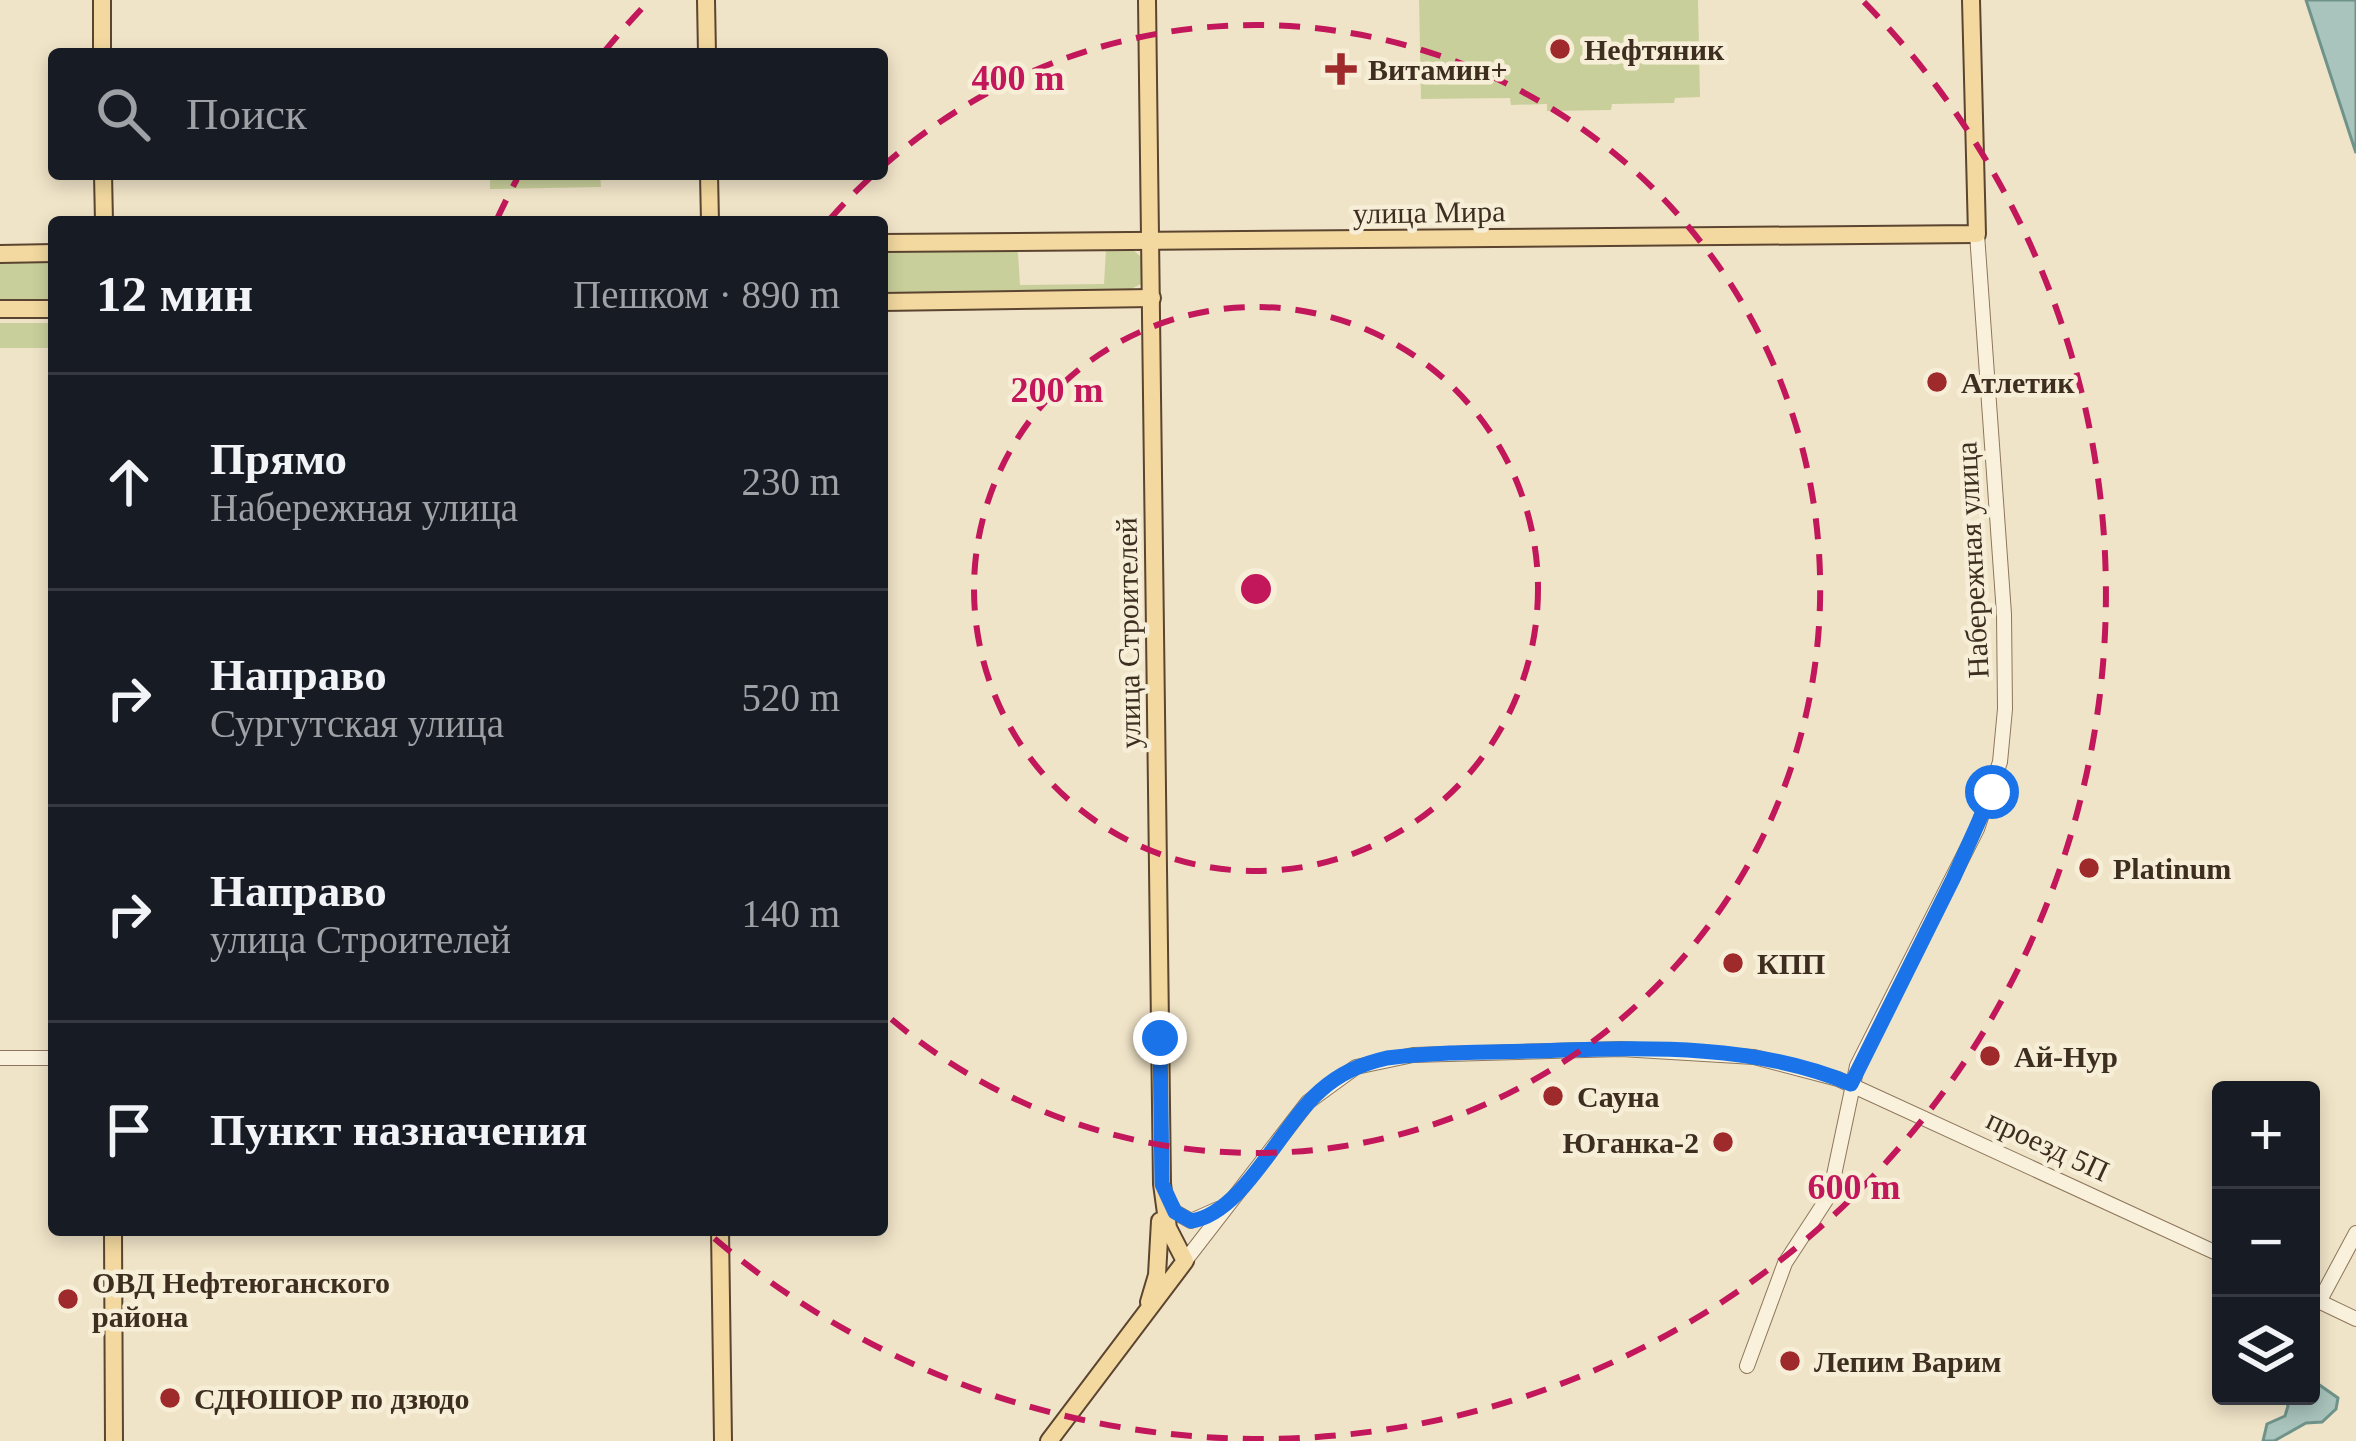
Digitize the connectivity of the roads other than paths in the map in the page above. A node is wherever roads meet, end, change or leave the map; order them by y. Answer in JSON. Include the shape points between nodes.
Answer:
{"nodes":[{"id":1,"x":102,"y":0,"type":"edge"},
{"id":2,"x":706,"y":0,"type":"edge"},
{"id":3,"x":1148,"y":0,"type":"edge"},
{"id":4,"x":1971,"y":0,"type":"edge"},
{"id":5,"x":102,"y":48,"type":"edge"},
{"id":6,"x":707,"y":48,"type":"edge"},
{"id":7,"x":104,"y":180,"type":"edge"},
{"id":8,"x":709,"y":180,"type":"edge"},
{"id":9,"x":104,"y":216,"type":"edge"},
{"id":10,"x":710,"y":216,"type":"edge"},
{"id":11,"x":1977,"y":234,"type":"junction"},
{"id":12,"x":1151,"y":240,"type":"junction"},
{"id":13,"x":888,"y":243,"type":"edge"},
{"id":14,"x":0,"y":254,"type":"edge"},
{"id":15,"x":48,"y":254,"type":"edge"},
{"id":16,"x":1152,"y":298,"type":"junction"},
{"id":17,"x":888,"y":302,"type":"edge"},
{"id":18,"x":0,"y":309,"type":"edge"},
{"id":19,"x":48,"y":309,"type":"edge"},
{"id":20,"x":0,"y":1058,"type":"edge"},
{"id":21,"x":48,"y":1058,"type":"edge"},
{"id":22,"x":1851,"y":1084,"type":"junction"},
{"id":23,"x":1162,"y":1184,"type":"junction"},
{"id":24,"x":1232,"y":1199,"type":"junction"},
{"id":25,"x":2356,"y":1233,"type":"edge"},
{"id":26,"x":113,"y":1236,"type":"edge"},
{"id":27,"x":720,"y":1236,"type":"edge"},
{"id":28,"x":2212,"y":1252,"type":"edge"},
{"id":29,"x":1184,"y":1261,"type":"junction"},
{"id":30,"x":2317,"y":1297,"type":"edge"},
{"id":31,"x":2320,"y":1302,"type":"edge"},
{"id":32,"x":1144,"y":1316,"type":"junction"},
{"id":33,"x":2356,"y":1319,"type":"edge"},
{"id":34,"x":1747,"y":1366,"type":"dead end"},
{"id":35,"x":114,"y":1441,"type":"edge"},
{"id":36,"x":723,"y":1441,"type":"edge"},
{"id":37,"x":1049,"y":1441,"type":"edge"}],
"edges":[{"from":1,"to":5,"type":"main road"},
{"from":2,"to":6,"type":"main road"},
{"from":3,"to":12,"type":"main road","name":"улица Строителей"},
{"from":4,"to":11,"type":"main road","name":"Набережная улица"},
{"from":7,"to":9,"type":"main road"},
{"from":8,"to":10,"type":"main road"},
{"from":11,"to":12,"type":"main road","name":"улица Мира"},
{"from":11,"to":22,"type":"street","name":"Набережная улица","via":[[2004,614],[2002,752],[1977,829]]},
{"from":12,"to":13,"type":"main road","name":"улица Мира"},
{"from":12,"to":16,"type":"main road","name":"улица Строителей"},
{"from":14,"to":15,"type":"main road"},
{"from":16,"to":17,"type":"main road"},
{"from":16,"to":23,"type":"main road","name":"улица Строителей"},
{"from":18,"to":19,"type":"main road"},
{"from":20,"to":21,"type":"street"},
{"from":22,"to":24,"type":"street","name":"проезд 5П","via":[[1778,1062],[1689,1051],[1387,1058],[1319,1091]]},
{"from":22,"to":28,"type":"street","name":"проезд 5П"},
{"from":22,"to":34,"type":"street","name":"Набережная улица","via":[[1830,1194],[1785,1263]]},
{"from":23,"to":24,"type":"street","via":[[1175,1212],[1191,1221]]},
{"from":23,"to":29,"type":"main road","name":"улица Строителей","via":[[1168,1228]]},
{"from":23,"to":32,"type":"main road","via":[[1157,1275]]},
{"from":24,"to":29,"type":"street","name":"проезд 5П"},
{"from":25,"to":30,"type":"street"},
{"from":26,"to":35,"type":"main road"},
{"from":27,"to":36,"type":"main road"},
{"from":29,"to":32,"type":"main road"},
{"from":31,"to":33,"type":"street"},
{"from":32,"to":37,"type":"main road"}]}
